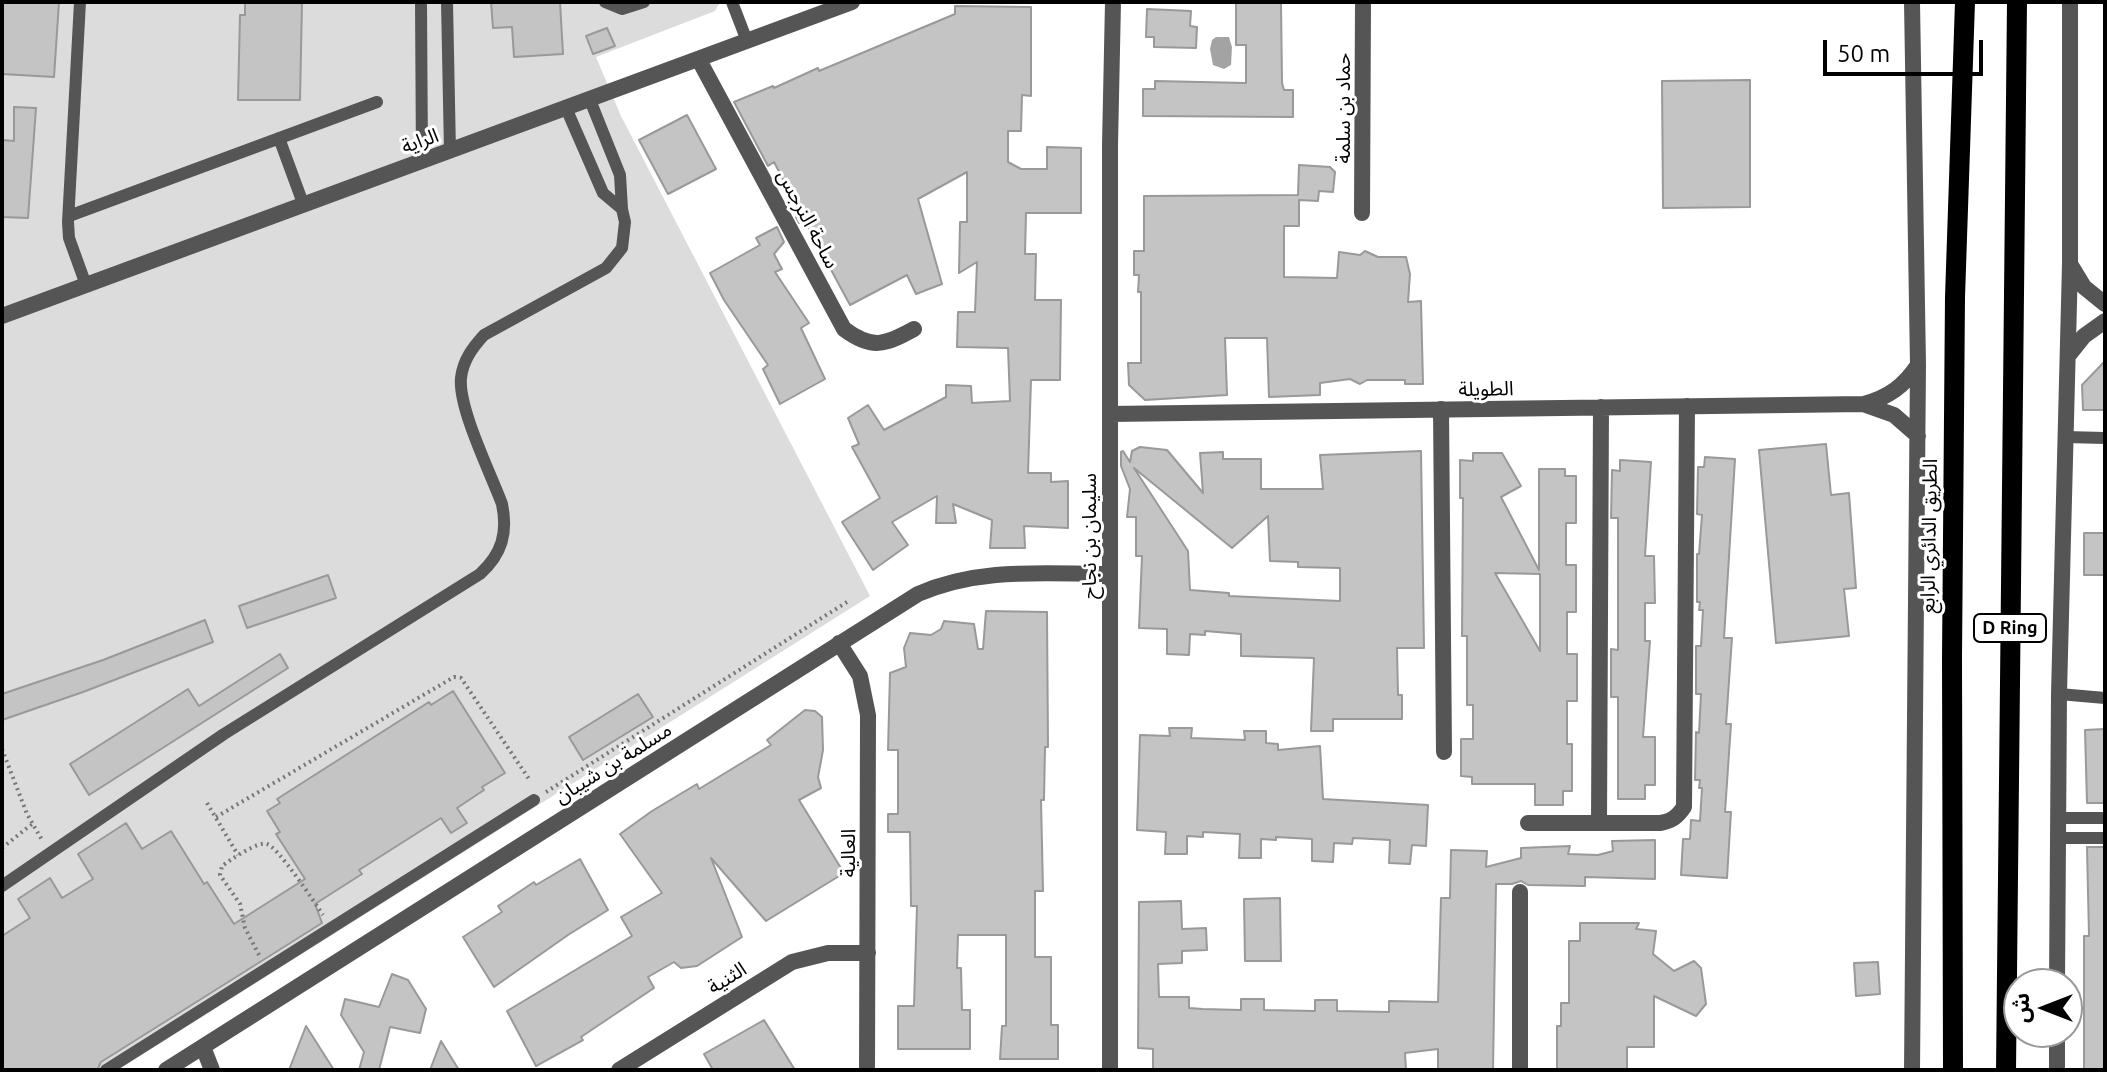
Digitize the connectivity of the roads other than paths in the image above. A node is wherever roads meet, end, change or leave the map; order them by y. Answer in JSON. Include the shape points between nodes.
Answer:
{"nodes":[{"id":1,"x":80,"y":2,"type":"edge"},
{"id":2,"x":421,"y":2,"type":"edge"},
{"id":3,"x":447,"y":2,"type":"edge"},
{"id":4,"x":605,"y":2,"type":"edge"},
{"id":5,"x":644,"y":2,"type":"edge"},
{"id":6,"x":732,"y":2,"type":"edge"},
{"id":7,"x":852,"y":2,"type":"edge"},
{"id":8,"x":1113,"y":2,"type":"edge"},
{"id":9,"x":1363,"y":2,"type":"edge"},
{"id":10,"x":1912,"y":2,"type":"edge"},
{"id":11,"x":2017,"y":2,"type":"edge"},
{"id":12,"x":2028,"y":2,"type":"edge"},
{"id":13,"x":2070,"y":2,"type":"edge"},
{"id":14,"x":1964,"y":6,"type":"edge"},
{"id":15,"x":2017,"y":32,"type":"junction"},
{"id":16,"x":747,"y":41,"type":"junction"},
{"id":17,"x":699,"y":60,"type":"junction"},
{"id":18,"x":590,"y":100,"type":"junction"},
{"id":19,"x":377,"y":102,"type":"dead end"},
{"id":20,"x":566,"y":108,"type":"junction"},
{"id":21,"x":279,"y":138,"type":"junction"},
{"id":22,"x":450,"y":152,"type":"junction"},
{"id":23,"x":422,"y":162,"type":"junction"},
{"id":24,"x":304,"y":206,"type":"junction"},
{"id":25,"x":622,"y":209,"type":"junction"},
{"id":26,"x":1362,"y":213,"type":"dead end"},
{"id":27,"x":69,"y":216,"type":"junction"},
{"id":28,"x":2070,"y":264,"type":"junction"},
{"id":29,"x":86,"y":285,"type":"junction"},
{"id":30,"x":2105,"y":304,"type":"edge"},
{"id":31,"x":2,"y":316,"type":"edge"},
{"id":32,"x":2105,"y":321,"type":"edge"},
{"id":33,"x":914,"y":329,"type":"dead end"},
{"id":34,"x":2068,"y":356,"type":"junction"},
{"id":35,"x":1918,"y":365,"type":"junction"},
{"id":36,"x":1863,"y":404,"type":"junction"},
{"id":37,"x":1687,"y":406,"type":"junction"},
{"id":38,"x":1601,"y":407,"type":"junction"},
{"id":39,"x":1441,"y":409,"type":"junction"},
{"id":40,"x":1110,"y":414,"type":"junction"},
{"id":41,"x":1918,"y":436,"type":"junction"},
{"id":42,"x":2065,"y":437,"type":"junction"},
{"id":43,"x":2105,"y":438,"type":"edge"},
{"id":44,"x":1109,"y":574,"type":"junction"},
{"id":45,"x":839,"y":643,"type":"junction"},
{"id":46,"x":2059,"y":694,"type":"junction"},
{"id":47,"x":2105,"y":698,"type":"edge"},
{"id":48,"x":1444,"y":752,"type":"dead end"},
{"id":49,"x":534,"y":800,"type":"road end"},
{"id":50,"x":2058,"y":818,"type":"junction"},
{"id":51,"x":2105,"y":818,"type":"edge"},
{"id":52,"x":1528,"y":823,"type":"dead end"},
{"id":53,"x":1599,"y":823,"type":"junction"},
{"id":54,"x":2058,"y":838,"type":"junction"},
{"id":55,"x":2105,"y":838,"type":"edge"},
{"id":56,"x":2,"y":886,"type":"edge"},
{"id":57,"x":1520,"y":892,"type":"dead end"},
{"id":58,"x":868,"y":953,"type":"junction"},
{"id":59,"x":2057,"y":968,"type":"edge"},
{"id":60,"x":203,"y":1047,"type":"junction"},
{"id":61,"x":2057,"y":1048,"type":"edge"},
{"id":62,"x":106,"y":1070,"type":"edge"},
{"id":63,"x":166,"y":1070,"type":"edge"},
{"id":64,"x":212,"y":1070,"type":"edge"},
{"id":65,"x":619,"y":1070,"type":"edge"},
{"id":66,"x":867,"y":1070,"type":"edge"},
{"id":67,"x":1110,"y":1070,"type":"edge"},
{"id":68,"x":1520,"y":1070,"type":"edge"},
{"id":69,"x":1912,"y":1070,"type":"edge"},
{"id":70,"x":1953,"y":1070,"type":"edge"},
{"id":71,"x":2006,"y":1070,"type":"edge"},
{"id":72,"x":2057,"y":1070,"type":"edge"}],
"edges":[{"from":1,"to":27,"type":"lane"},
{"from":2,"to":23,"type":"lane"},
{"from":3,"to":22,"type":"lane"},
{"from":4,"to":5,"type":"lane","via":[[622,9]]},
{"from":6,"to":16,"type":"lane"},
{"from":7,"to":16,"type":"street","name":"الراية"},
{"from":8,"to":40,"type":"street","name":"سليمان بن نجاح"},
{"from":9,"to":26,"type":"street","name":"حماد بن سلمة"},
{"from":10,"to":35,"type":"street","name":"الطريق الدائري الرابع"},
{"from":11,"to":15,"type":"main road","number":"D Ring"},
{"from":12,"to":15,"type":"main road"},
{"from":13,"to":28,"type":"street"},
{"from":14,"to":70,"type":"main road","name":"الطريق الدائري الرابع","number":"D Ring","via":[[1955,297]]},
{"from":15,"to":71,"type":"main road","number":"D Ring"},
{"from":16,"to":17,"type":"street","name":"الراية"},
{"from":17,"to":18,"type":"street","name":"الراية"},
{"from":17,"to":33,"type":"street","name":"ساحة النرجس","via":[[844,329],[870,344],[892,341]]},
{"from":18,"to":20,"type":"street","name":"الراية"},
{"from":18,"to":25,"type":"lane","via":[[620,175]]},
{"from":19,"to":21,"type":"lane"},
{"from":20,"to":22,"type":"street","name":"الراية"},
{"from":20,"to":25,"type":"lane","via":[[603,193]]},
{"from":21,"to":24,"type":"lane"},
{"from":21,"to":27,"type":"lane"},
{"from":22,"to":23,"type":"street","name":"الراية"},
{"from":23,"to":24,"type":"street","name":"الراية"},
{"from":24,"to":29,"type":"street","name":"الراية"},
{"from":25,"to":56,"type":"lane","via":[[626,235],[616,259],[491,330],[465,362],[464,405],[506,519],[492,564],[224,734]]},
{"from":27,"to":29,"type":"lane","via":[[69,238]]},
{"from":28,"to":30,"type":"street","via":[[2084,287]]},
{"from":28,"to":34,"type":"street"},
{"from":29,"to":31,"type":"street","name":"الراية"},
{"from":32,"to":34,"type":"street"},
{"from":34,"to":42,"type":"street"},
{"from":35,"to":36,"type":"street","name":"الطويلة","via":[[1895,391]]},
{"from":35,"to":41,"type":"street","name":"الطريق الدائري الرابع"},
{"from":36,"to":37,"type":"street","name":"الطويلة"},
{"from":36,"to":41,"type":"street","name":"الطويلة","via":[[1894,415]]},
{"from":37,"to":38,"type":"street","name":"الطويلة"},
{"from":37,"to":53,"type":"street","via":[[1684,807],[1670,821]]},
{"from":38,"to":39,"type":"street","name":"الطويلة"},
{"from":38,"to":53,"type":"street"},
{"from":39,"to":40,"type":"street","name":"الطويلة"},
{"from":39,"to":48,"type":"street"},
{"from":40,"to":44,"type":"street","name":"سليمان بن نجاح"},
{"from":41,"to":69,"type":"street","name":"الطريق الدائري الرابع"},
{"from":42,"to":43,"type":"lane"},
{"from":42,"to":46,"type":"street"},
{"from":44,"to":45,"type":"street","name":"مسلمة بن شيبان","via":[[966,577],[918,594]]},
{"from":44,"to":67,"type":"street","name":"سليمان بن نجاح"},
{"from":45,"to":58,"type":"street","name":"العالية","via":[[860,676],[868,715]]},
{"from":45,"to":60,"type":"street","name":"مسلمة بن شيبان"},
{"from":46,"to":47,"type":"lane"},
{"from":46,"to":50,"type":"street"},
{"from":49,"to":62,"type":"lane"},
{"from":50,"to":51,"type":"lane"},
{"from":50,"to":54,"type":"street"},
{"from":52,"to":53,"type":"street"},
{"from":54,"to":55,"type":"lane"},
{"from":54,"to":59,"type":"street"},
{"from":57,"to":68,"type":"street"},
{"from":58,"to":65,"type":"street","name":"الثنية","via":[[828,953],[792,962]]},
{"from":58,"to":66,"type":"street","name":"العالية"},
{"from":60,"to":63,"type":"street","name":"مسلمة بن شيبان"},
{"from":60,"to":64,"type":"street"},
{"from":61,"to":72,"type":"street"}]}
